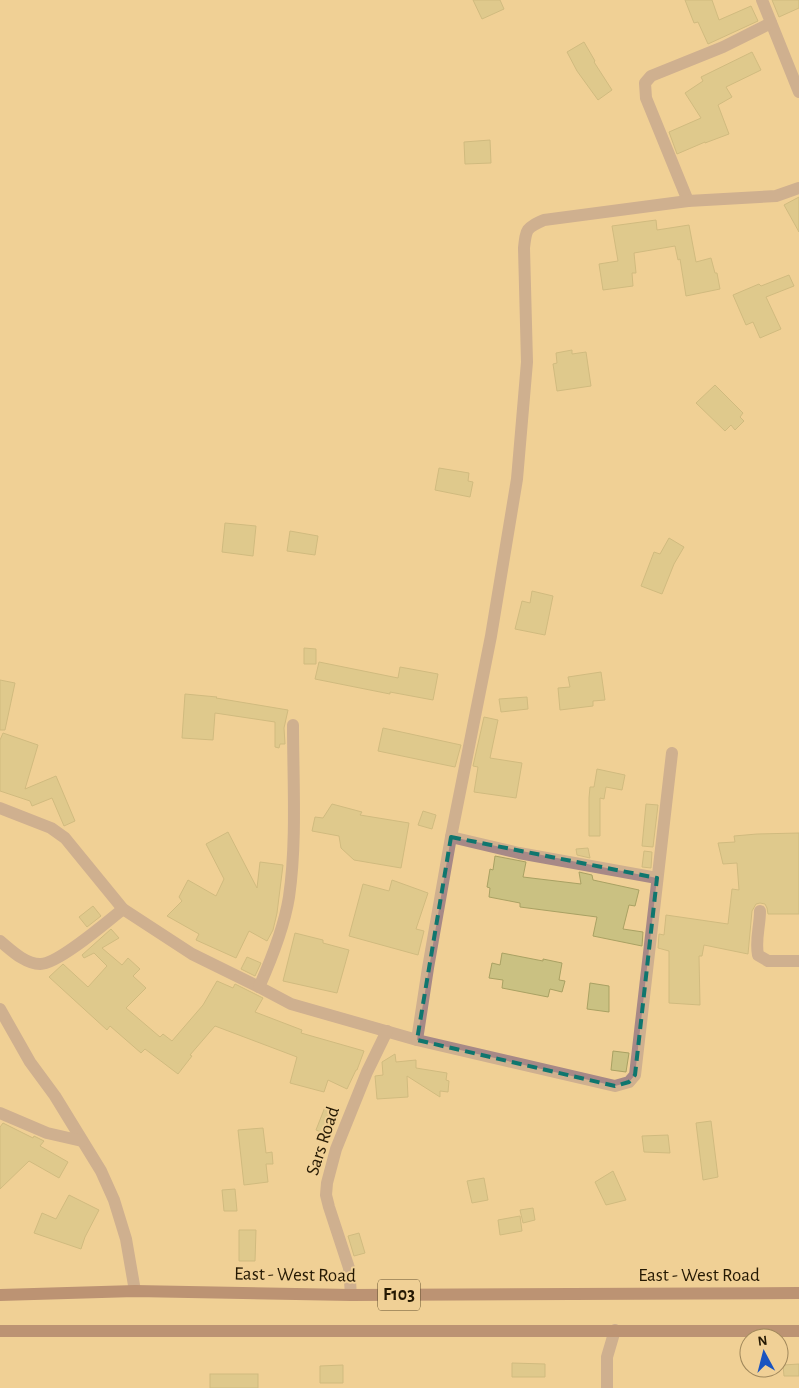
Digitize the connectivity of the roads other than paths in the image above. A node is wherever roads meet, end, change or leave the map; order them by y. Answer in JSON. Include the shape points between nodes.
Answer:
{"nodes":[{"id":1,"x":762,"y":0,"type":"edge"},
{"id":2,"x":771,"y":23,"type":"junction"},
{"id":3,"x":799,"y":92,"type":"edge"},
{"id":4,"x":799,"y":188,"type":"edge"},
{"id":5,"x":688,"y":201,"type":"junction"},
{"id":6,"x":293,"y":725,"type":"dead end"},
{"id":7,"x":672,"y":753,"type":"dead end"},
{"id":8,"x":0,"y":808,"type":"edge"},
{"id":9,"x":451,"y":837,"type":"junction"},
{"id":10,"x":657,"y":878,"type":"junction"},
{"id":11,"x":123,"y":909,"type":"junction"},
{"id":12,"x":760,"y":911,"type":"dead end"},
{"id":13,"x":0,"y":941,"type":"edge"},
{"id":14,"x":799,"y":961,"type":"edge"},
{"id":15,"x":259,"y":987,"type":"junction"},
{"id":16,"x":0,"y":1010,"type":"edge"},
{"id":17,"x":386,"y":1031,"type":"junction"},
{"id":18,"x":417,"y":1040,"type":"junction"},
{"id":19,"x":0,"y":1113,"type":"edge"},
{"id":20,"x":82,"y":1141,"type":"junction"},
{"id":21,"x":135,"y":1291,"type":"junction"},
{"id":22,"x":799,"y":1293,"type":"edge"},
{"id":23,"x":0,"y":1294,"type":"edge"},
{"id":24,"x":351,"y":1295,"type":"junction"},
{"id":25,"x":615,"y":1330,"type":"junction"},
{"id":26,"x":799,"y":1330,"type":"edge"},
{"id":27,"x":0,"y":1331,"type":"edge"},
{"id":28,"x":607,"y":1388,"type":"edge"}],
"edges":[{"from":1,"to":2,"type":"street"},
{"from":2,"to":3,"type":"street"},
{"from":2,"to":5,"type":"street","via":[[724,47],[651,76],[644,83],[646,98]]},
{"from":4,"to":5,"type":"street","via":[[776,196]]},
{"from":5,"to":9,"type":"street","via":[[544,220],[525,232],[527,362],[517,480],[491,636]]},
{"from":6,"to":15,"type":"street","via":[[293,851],[289,897],[277,946]]},
{"from":7,"to":10,"type":"street"},
{"from":8,"to":11,"type":"street","via":[[51,828],[65,838]]},
{"from":9,"to":10,"type":"street"},
{"from":9,"to":18,"type":"street"},
{"from":10,"to":18,"type":"street","via":[[635,1075],[629,1082],[615,1086]]},
{"from":11,"to":13,"type":"street","via":[[53,960],[40,964],[27,961]]},
{"from":11,"to":15,"type":"street","via":[[192,954]]},
{"from":12,"to":14,"type":"street","via":[[758,955],[768,961]]},
{"from":15,"to":17,"type":"street","via":[[290,1004]]},
{"from":16,"to":20,"type":"street"},
{"from":17,"to":18,"type":"street"},
{"from":17,"to":24,"type":"street","name":"Sars Road","via":[[336,1149],[327,1183],[328,1201],[349,1268]]},
{"from":19,"to":20,"type":"street","via":[[46,1133]]},
{"from":20,"to":21,"type":"street","via":[[114,1200],[126,1239]]},
{"from":21,"to":23,"type":"main road","name":"East - West Road","number":"F103"},
{"from":21,"to":24,"type":"main road","name":"East - West Road","number":"F103"},
{"from":22,"to":24,"type":"main road","name":"East - West Road","number":"F103"},
{"from":25,"to":26,"type":"main road","number":"F103"},
{"from":25,"to":27,"type":"main road","number":"F103"},
{"from":25,"to":28,"type":"street","via":[[607,1357]]}]}
